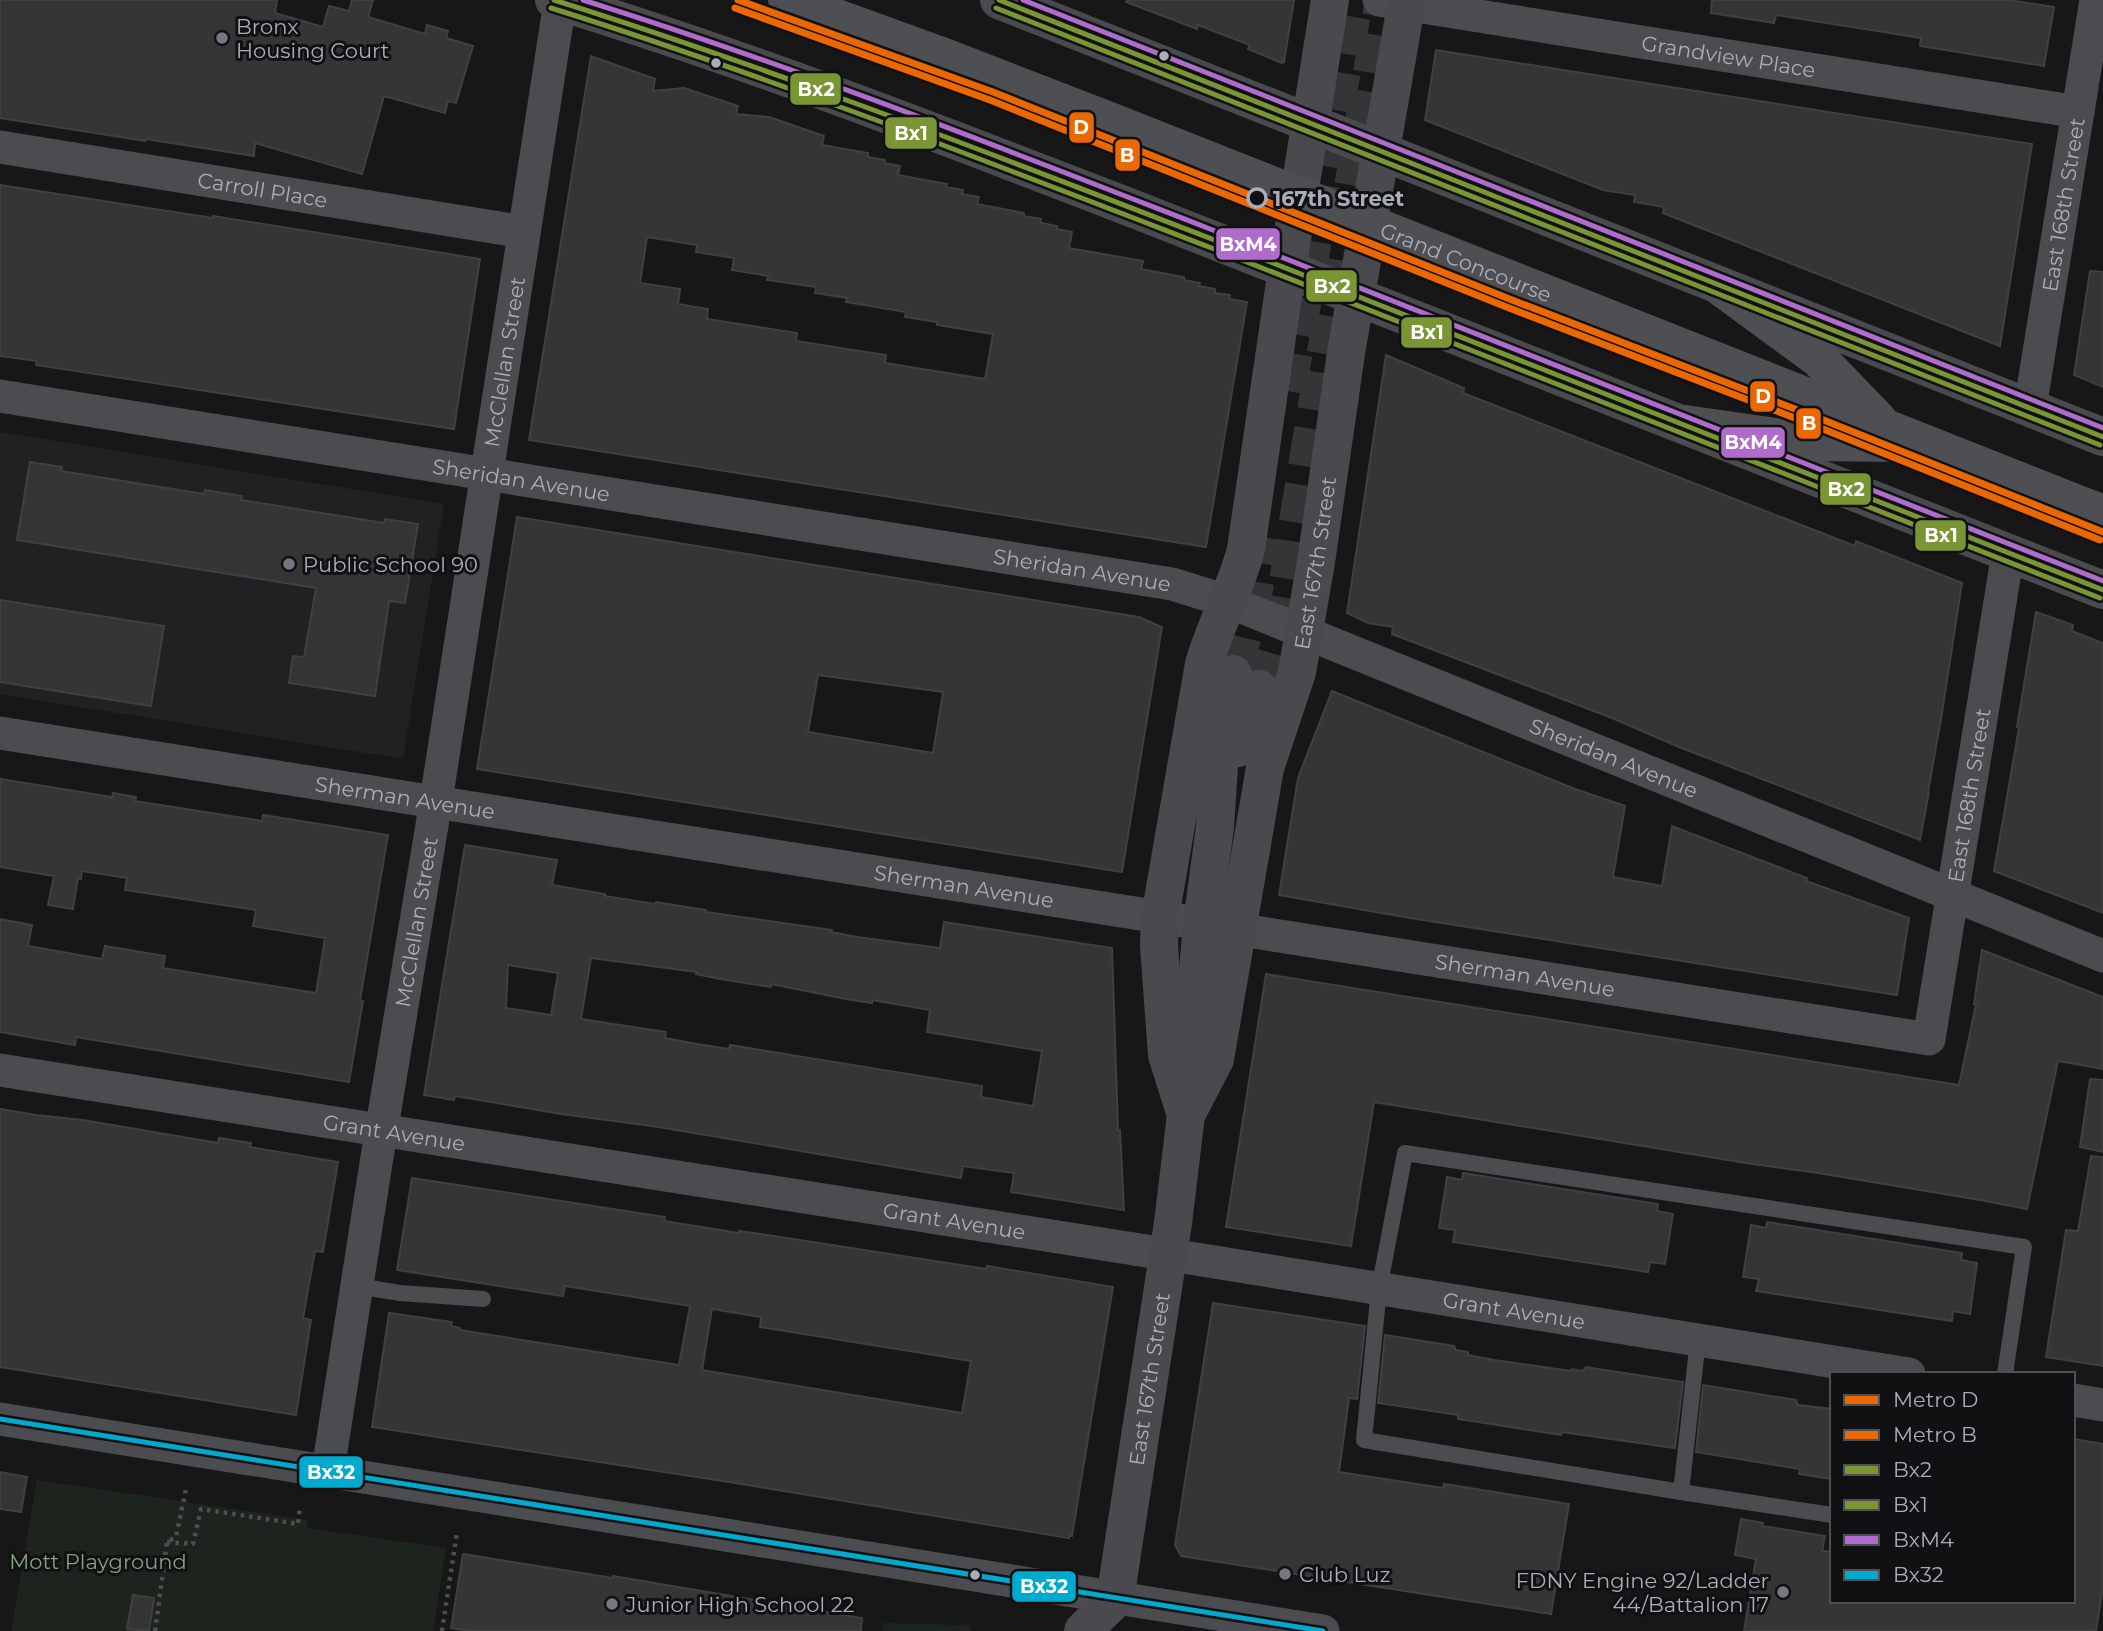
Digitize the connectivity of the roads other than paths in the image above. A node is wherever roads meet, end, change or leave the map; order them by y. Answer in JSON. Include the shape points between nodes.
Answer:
{"nodes":[{"id":1,"x":787,"y":0,"type":"edge"},
{"id":2,"x":999,"y":0,"type":"edge"},
{"id":3,"x":1330,"y":0,"type":"edge"},
{"id":4,"x":2096,"y":0,"type":"edge"},
{"id":5,"x":557,"y":1,"type":"edge"},
{"id":6,"x":1397,"y":2,"type":"edge"},
{"id":7,"x":2078,"y":112,"type":"junction"},
{"id":8,"x":1310,"y":123,"type":"junction"},
{"id":9,"x":0,"y":148,"type":"edge"},
{"id":10,"x":1381,"y":151,"type":"junction"},
{"id":11,"x":1299,"y":196,"type":"junction"},
{"id":12,"x":1368,"y":223,"type":"junction"},
{"id":13,"x":524,"y":232,"type":"junction"},
{"id":14,"x":1287,"y":268,"type":"junction"},
{"id":15,"x":1718,"y":285,"type":"junction"},
{"id":16,"x":1357,"y":295,"type":"junction"},
{"id":17,"x":0,"y":396,"type":"edge"},
{"id":18,"x":2029,"y":408,"type":"junction"},
{"id":19,"x":1685,"y":425,"type":"junction"},
{"id":20,"x":1887,"y":429,"type":"junction"},
{"id":21,"x":2103,"y":437,"type":"edge"},
{"id":22,"x":1925,"y":443,"type":"junction"},
{"id":23,"x":486,"y":474,"type":"junction"},
{"id":24,"x":2103,"y":514,"type":"edge"},
{"id":25,"x":2008,"y":553,"type":"junction"},
{"id":26,"x":2103,"y":590,"type":"edge"},
{"id":27,"x":1227,"y":601,"type":"junction"},
{"id":28,"x":1305,"y":634,"type":"junction"},
{"id":29,"x":1246,"y":682,"type":"tunnel mouth"},
{"id":30,"x":0,"y":733,"type":"edge"},
{"id":31,"x":436,"y":801,"type":"junction"},
{"id":32,"x":1953,"y":896,"type":"junction"},
{"id":33,"x":1160,"y":917,"type":"junction"},
{"id":34,"x":1219,"y":925,"type":"junction"},
{"id":35,"x":2103,"y":956,"type":"edge"},
{"id":36,"x":1929,"y":1039,"type":"joint"},
{"id":37,"x":0,"y":1070,"type":"edge"},
{"id":38,"x":1186,"y":1115,"type":"junction"},
{"id":39,"x":381,"y":1131,"type":"junction"},
{"id":40,"x":1168,"y":1255,"type":"junction"},
{"id":41,"x":357,"y":1286,"type":"junction"},
{"id":42,"x":1379,"y":1289,"type":"junction"},
{"id":43,"x":483,"y":1299,"type":"dead end"},
{"id":44,"x":1698,"y":1340,"type":"junction"},
{"id":45,"x":1897,"y":1372,"type":"edge"},
{"id":46,"x":2005,"y":1372,"type":"edge"},
{"id":47,"x":2075,"y":1400,"type":"edge"},
{"id":48,"x":2103,"y":1405,"type":"edge"},
{"id":49,"x":0,"y":1419,"type":"edge"},
{"id":50,"x":328,"y":1470,"type":"junction"},
{"id":51,"x":1681,"y":1492,"type":"junction"},
{"id":52,"x":1830,"y":1515,"type":"edge"},
{"id":53,"x":1115,"y":1599,"type":"junction"},
{"id":54,"x":1083,"y":1631,"type":"edge"},
{"id":55,"x":1321,"y":1631,"type":"edge"}],
"edges":[{"from":1,"to":11,"type":"main road","name":"Grand Concourse"},
{"from":2,"to":8,"type":"street"},
{"from":3,"to":8,"type":"street","name":"East 167th Street"},
{"from":4,"to":7,"type":"street","name":"East 168th Street"},
{"from":5,"to":13,"type":"street","name":"McClellan Street"},
{"from":5,"to":14,"type":"street","via":[[822,89]]},
{"from":6,"to":7,"type":"street","name":"Grandview Place"},
{"from":6,"to":10,"type":"street","name":"East 167th Street"},
{"from":7,"to":18,"type":"street","name":"East 168th Street"},
{"from":8,"to":10,"type":"street"},
{"from":8,"to":11,"type":"street","name":"East 167th Street"},
{"from":9,"to":13,"type":"street","name":"Carroll Place"},
{"from":10,"to":12,"type":"street","name":"East 167th Street"},
{"from":10,"to":15,"type":"street"},
{"from":11,"to":12,"type":"main road","name":"Grand Concourse"},
{"from":11,"to":14,"type":"street","name":"East 167th Street"},
{"from":12,"to":16,"type":"street","name":"East 167th Street"},
{"from":12,"to":20,"type":"main road","name":"Grand Concourse"},
{"from":13,"to":23,"type":"street","name":"McClellan Street"},
{"from":14,"to":16,"type":"street"},
{"from":14,"to":27,"type":"street","name":"East 167th Street","via":[[1246,549]]},
{"from":15,"to":18,"type":"street"},
{"from":15,"to":20,"type":"main road","via":[[1819,359]]},
{"from":16,"to":19,"type":"street"},
{"from":16,"to":28,"type":"street","name":"East 167th Street"},
{"from":17,"to":23,"type":"street","name":"Sheridan Avenue"},
{"from":18,"to":21,"type":"street"},
{"from":19,"to":22,"type":"main road","via":[[1811,442]]},
{"from":19,"to":25,"type":"street"},
{"from":20,"to":22,"type":"main road","name":"Grand Concourse"},
{"from":22,"to":24,"type":"main road","name":"Grand Concourse"},
{"from":23,"to":27,"type":"street","name":"Sheridan Avenue","via":[[1171,584]]},
{"from":23,"to":31,"type":"street","name":"McClellan Street"},
{"from":25,"to":26,"type":"street"},
{"from":25,"to":32,"type":"street","name":"East 168th Street"},
{"from":27,"to":28,"type":"street","name":"Sheridan Avenue"},
{"from":27,"to":33,"type":"street","name":"East 167th Street","via":[[1199,687]]},
{"from":28,"to":32,"type":"street","name":"Sheridan Avenue"},
{"from":28,"to":34,"type":"street","name":"East 167th Street"},
{"from":29,"to":34,"type":"street","name":"East 167th Street","via":[[1238,748],[1215,827]]},
{"from":30,"to":31,"type":"street","name":"Sherman Avenue"},
{"from":31,"to":33,"type":"street","name":"Sherman Avenue"},
{"from":31,"to":39,"type":"street","name":"McClellan Street"},
{"from":32,"to":35,"type":"street","name":"Sheridan Avenue"},
{"from":32,"to":36,"type":"street","name":"East 168th Street"},
{"from":33,"to":34,"type":"street","name":"Sherman Avenue"},
{"from":33,"to":38,"type":"street","name":"East 167th Street","via":[[1167,1055]]},
{"from":34,"to":36,"type":"street","name":"Sherman Avenue"},
{"from":34,"to":38,"type":"street","name":"East 167th Street"},
{"from":37,"to":39,"type":"street","name":"Grant Avenue"},
{"from":38,"to":40,"type":"street","name":"East 167th Street"},
{"from":39,"to":40,"type":"street","name":"Grant Avenue"},
{"from":39,"to":41,"type":"street","name":"McClellan Street"},
{"from":40,"to":42,"type":"street","name":"Grant Avenue"},
{"from":40,"to":53,"type":"street","name":"East 167th Street"},
{"from":41,"to":43,"type":"lane"},
{"from":41,"to":50,"type":"street","name":"McClellan Street"},
{"from":42,"to":44,"type":"street","name":"Grant Avenue"},
{"from":42,"to":46,"type":"lane","via":[[1405,1153],[2024,1247]]},
{"from":42,"to":51,"type":"lane","via":[[1364,1440]]},
{"from":44,"to":45,"type":"street","name":"Grant Avenue"},
{"from":44,"to":51,"type":"lane"},
{"from":47,"to":48,"type":"street"},
{"from":49,"to":50,"type":"street"},
{"from":50,"to":53,"type":"street"},
{"from":51,"to":52,"type":"lane"},
{"from":53,"to":54,"type":"street"},
{"from":53,"to":55,"type":"street"}]}
